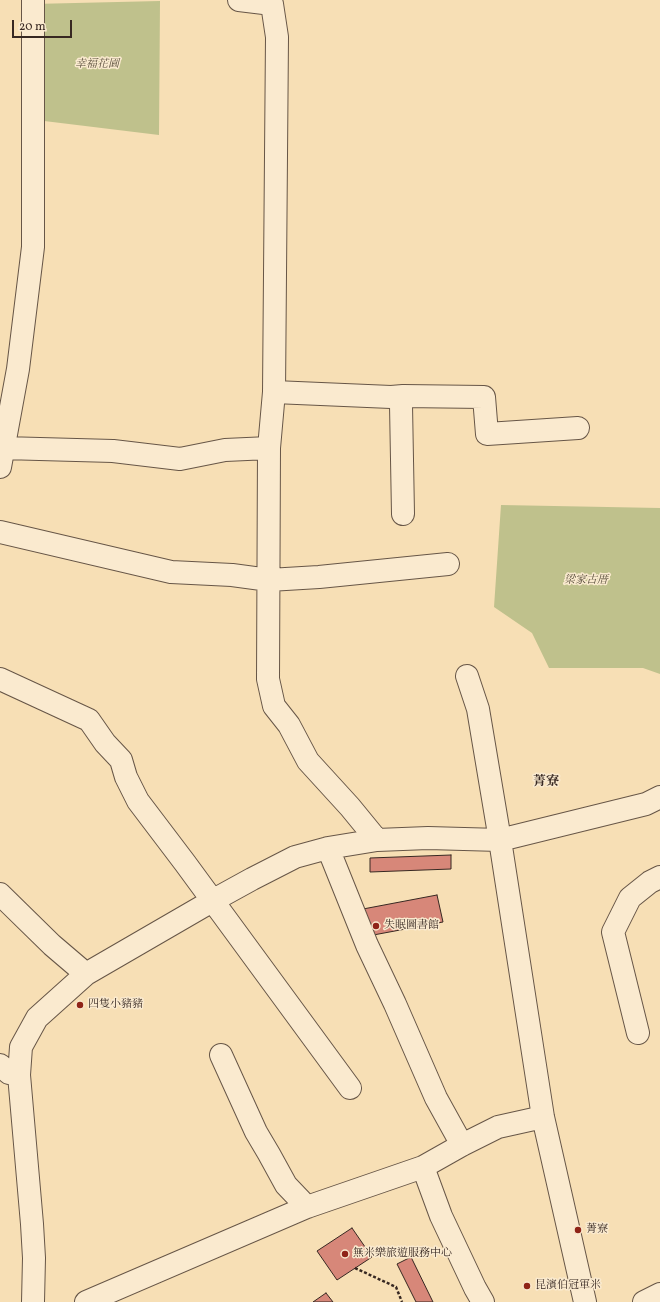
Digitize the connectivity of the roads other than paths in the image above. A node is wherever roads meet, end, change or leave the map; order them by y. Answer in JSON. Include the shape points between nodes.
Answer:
{"nodes":[{"id":1,"x":33,"y":0,"type":"edge"},
{"id":2,"x":239,"y":0,"type":"edge"},
{"id":3,"x":274,"y":392,"type":"junction"},
{"id":4,"x":403,"y":396,"type":"junction"},
{"id":5,"x":578,"y":428,"type":"dead end"},
{"id":6,"x":269,"y":448,"type":"junction"},
{"id":7,"x":2,"y":458,"type":"edge"},
{"id":8,"x":403,"y":514,"type":"dead end"},
{"id":9,"x":0,"y":532,"type":"edge"},
{"id":10,"x":448,"y":564,"type":"dead end"},
{"id":11,"x":269,"y":580,"type":"junction"},
{"id":12,"x":467,"y":676,"type":"dead end"},
{"id":13,"x":0,"y":679,"type":"edge"},
{"id":14,"x":660,"y":797,"type":"edge"},
{"id":15,"x":376,"y":840,"type":"junction"},
{"id":16,"x":500,"y":840,"type":"junction"},
{"id":17,"x":328,"y":848,"type":"junction"},
{"id":18,"x":660,"y":877,"type":"edge"},
{"id":19,"x":0,"y":894,"type":"edge"},
{"id":20,"x":212,"y":901,"type":"junction"},
{"id":21,"x":86,"y":974,"type":"junction"},
{"id":22,"x":638,"y":1033,"type":"dead end"},
{"id":23,"x":221,"y":1055,"type":"dead end"},
{"id":24,"x":0,"y":1065,"type":"edge"},
{"id":25,"x":19,"y":1075,"type":"junction"},
{"id":26,"x":350,"y":1088,"type":"dead end"},
{"id":27,"x":543,"y":1117,"type":"junction"},
{"id":28,"x":462,"y":1145,"type":"junction"},
{"id":29,"x":423,"y":1167,"type":"junction"},
{"id":30,"x":307,"y":1207,"type":"junction"},
{"id":31,"x":660,"y":1294,"type":"edge"},
{"id":32,"x":33,"y":1302,"type":"edge"},
{"id":33,"x":86,"y":1302,"type":"edge"},
{"id":34,"x":483,"y":1302,"type":"edge"},
{"id":35,"x":585,"y":1302,"type":"edge"},
{"id":36,"x":644,"y":1302,"type":"edge"}],
"edges":[{"from":1,"to":7,"type":"street","via":[[33,247],[18,369]]},
{"from":2,"to":3,"type":"street","via":[[272,4],[277,37]]},
{"from":3,"to":4,"type":"street"},
{"from":3,"to":6,"type":"street"},
{"from":4,"to":5,"type":"street","via":[[484,397],[487,434]]},
{"from":4,"to":8,"type":"street"},
{"from":6,"to":7,"type":"street","via":[[225,450],[180,459],[113,451]]},
{"from":6,"to":11,"type":"street"},
{"from":9,"to":11,"type":"street","via":[[171,572]]},
{"from":10,"to":11,"type":"street"},
{"from":11,"to":15,"type":"street","via":[[268,679],[274,706],[289,725],[308,761]]},
{"from":12,"to":16,"type":"street","via":[[478,709]]},
{"from":13,"to":20,"type":"street","via":[[90,720],[121,760],[138,801]]},
{"from":14,"to":16,"type":"street","via":[[646,804]]},
{"from":15,"to":16,"type":"street"},
{"from":15,"to":17,"type":"street"},
{"from":16,"to":27,"type":"street"},
{"from":17,"to":20,"type":"street","via":[[295,857]]},
{"from":17,"to":28,"type":"street","via":[[367,945],[436,1098]]},
{"from":18,"to":22,"type":"street","via":[[630,898],[613,932]]},
{"from":19,"to":21,"type":"street"},
{"from":20,"to":21,"type":"street"},
{"from":20,"to":26,"type":"street"},
{"from":21,"to":25,"type":"street","via":[[37,1018],[21,1047]]},
{"from":23,"to":30,"type":"street","via":[[256,1132],[286,1185]]},
{"from":24,"to":25,"type":"street","via":[[9,1074]]},
{"from":25,"to":32,"type":"street","via":[[32,1224]]},
{"from":27,"to":28,"type":"street","via":[[498,1127]]},
{"from":27,"to":35,"type":"street"},
{"from":28,"to":29,"type":"street"},
{"from":29,"to":30,"type":"street"},
{"from":29,"to":34,"type":"street","via":[[441,1216]]},
{"from":30,"to":33,"type":"street"},
{"from":31,"to":36,"type":"street"}]}
